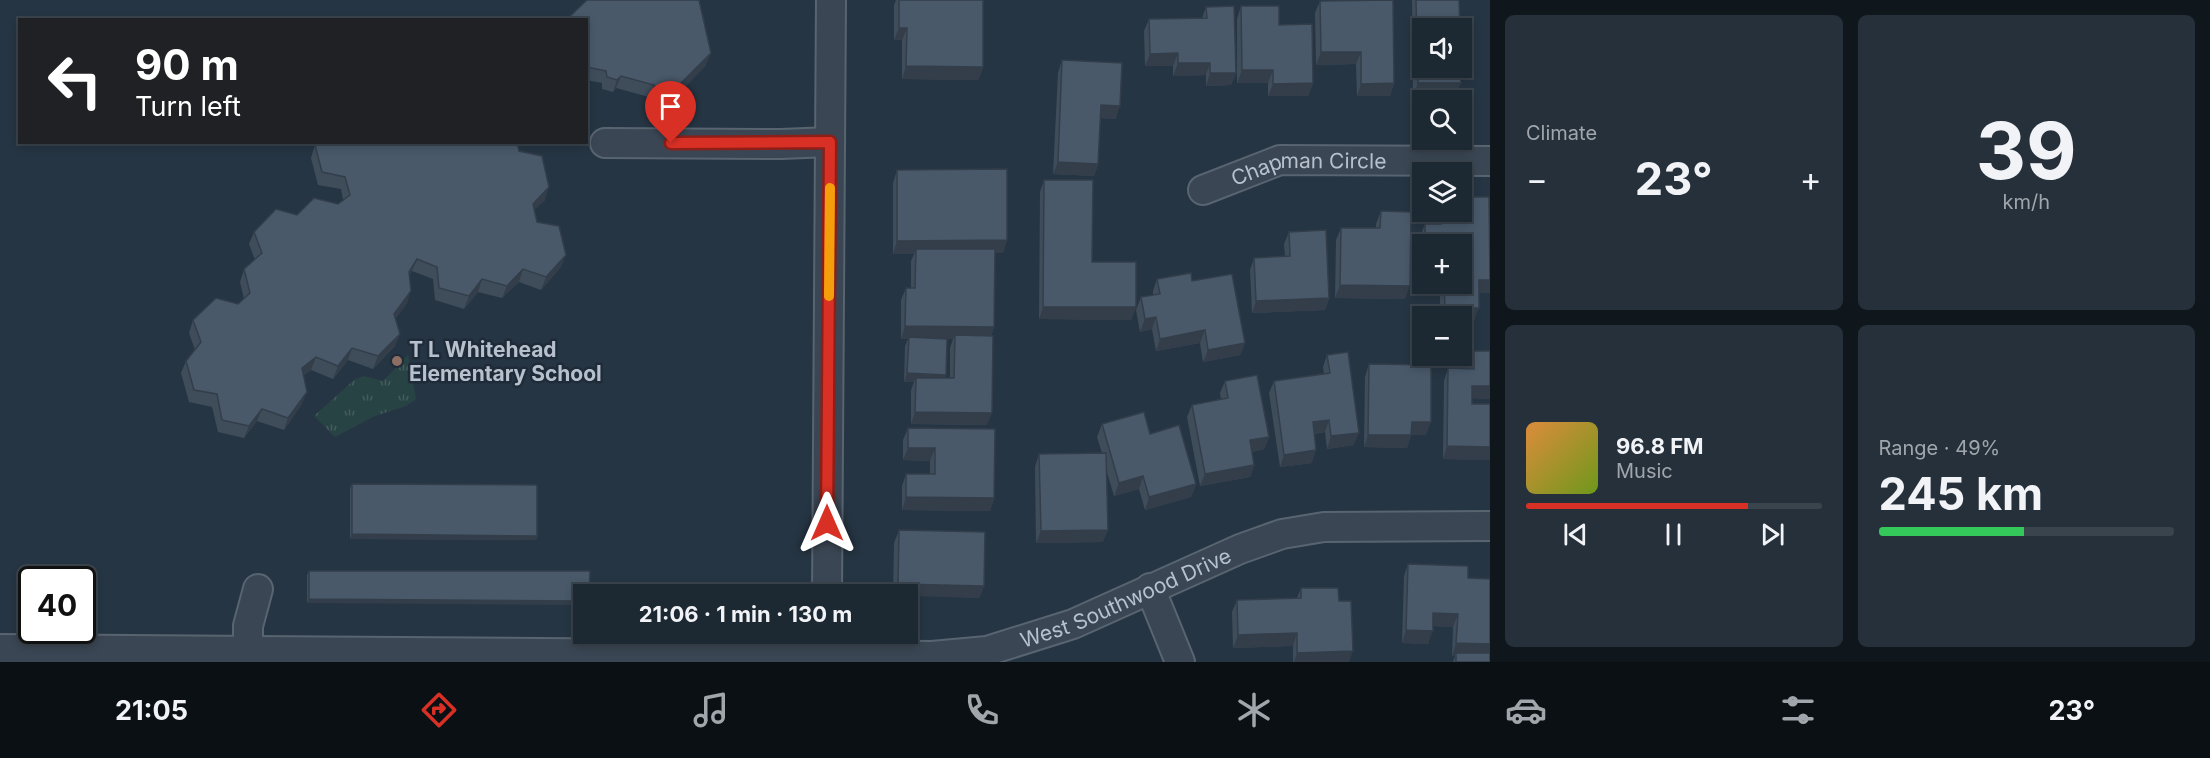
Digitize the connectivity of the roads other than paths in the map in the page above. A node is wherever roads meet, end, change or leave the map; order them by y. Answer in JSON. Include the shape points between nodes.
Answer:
{"nodes":[{"id":1,"x":831,"y":0,"type":"edge"},
{"id":2,"x":830,"y":142,"type":"junction"},
{"id":3,"x":605,"y":143,"type":"dead end"},
{"id":4,"x":1490,"y":161,"type":"edge"},
{"id":5,"x":1203,"y":190,"type":"dead end"},
{"id":6,"x":1490,"y":526,"type":"edge"},
{"id":7,"x":826,"y":584,"type":"edge"},
{"id":8,"x":1150,"y":588,"type":"junction"},
{"id":9,"x":258,"y":589,"type":"dead end"},
{"id":10,"x":643,"y":644,"type":"edge"},
{"id":11,"x":677,"y":644,"type":"edge"},
{"id":12,"x":826,"y":650,"type":"edge"},
{"id":13,"x":248,"y":652,"type":"junction"},
{"id":14,"x":3,"y":653,"type":"edge"},
{"id":15,"x":520,"y":658,"type":"edge"},
{"id":16,"x":1180,"y":662,"type":"edge"}],
"edges":[{"from":1,"to":2,"type":"street"},
{"from":2,"to":3,"type":"street"},
{"from":2,"to":7,"type":"street"},
{"from":4,"to":5,"type":"street","name":"Chapman Circle","via":[[1281,160]]},
{"from":6,"to":8,"type":"street","name":"West Southwood Drive","via":[[1324,527],[1282,534]]},
{"from":8,"to":12,"type":"street","name":"West Southwood Drive","via":[[1072,624],[987,651],[932,656]]},
{"from":8,"to":16,"type":"street"},
{"from":9,"to":13,"type":"street","via":[[248,626]]},
{"from":10,"to":15,"type":"street","name":"West Southwood Drive"},
{"from":11,"to":12,"type":"street","name":"West Southwood Drive"},
{"from":13,"to":14,"type":"street","name":"West Southwood Drive"},
{"from":13,"to":15,"type":"street","name":"West Southwood Drive"}]}
